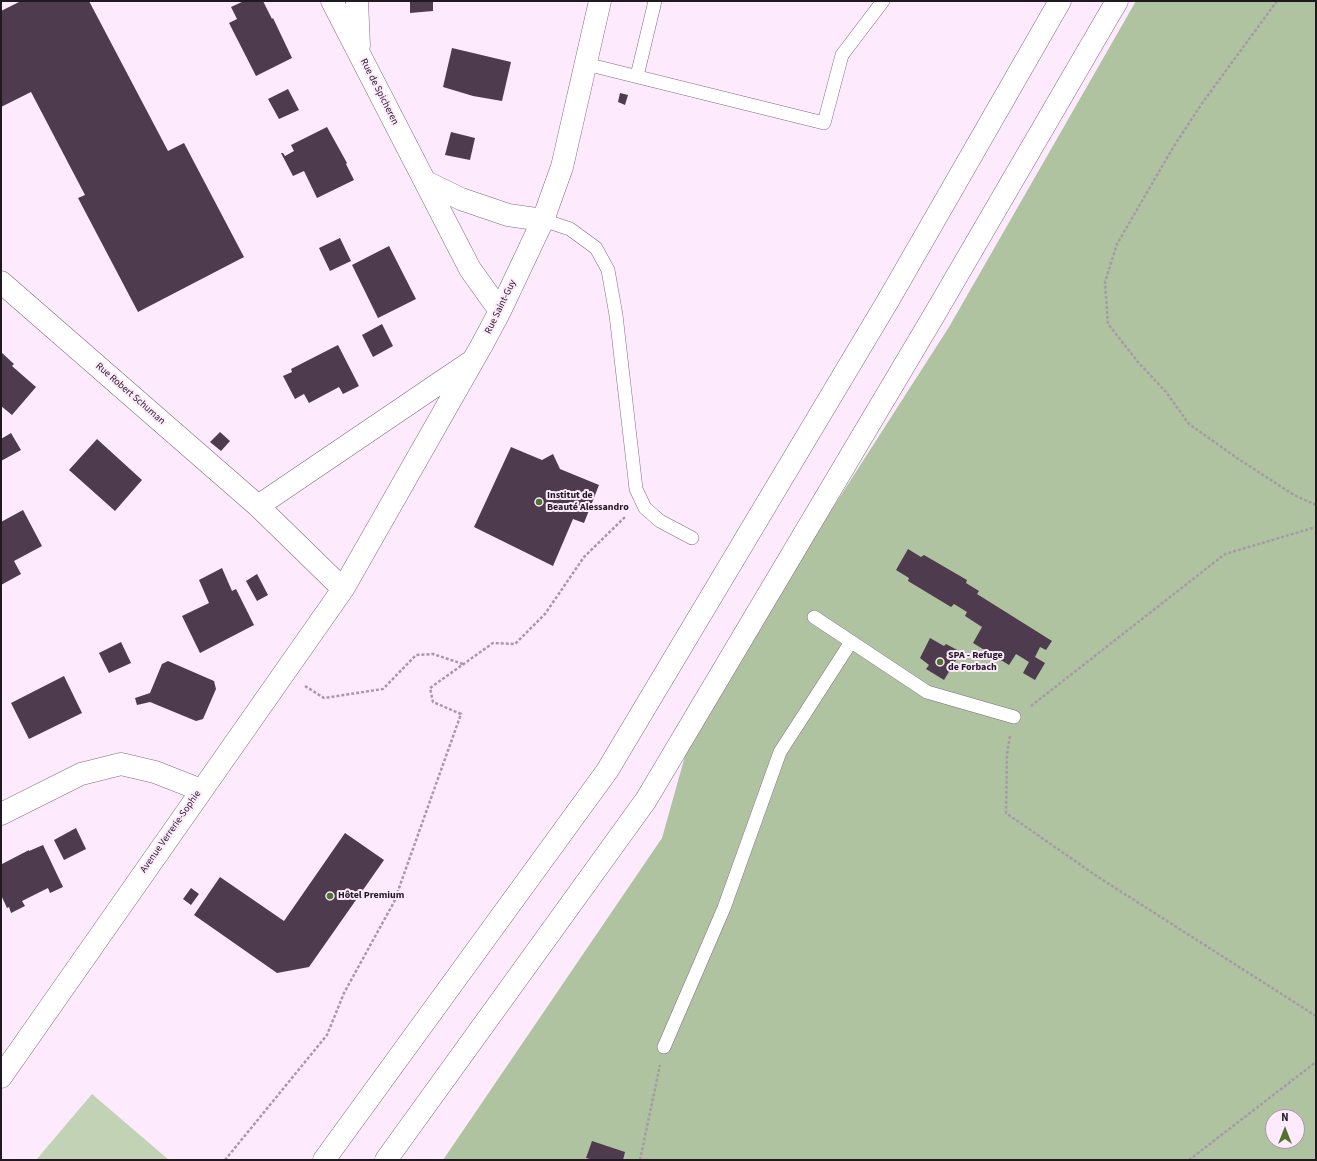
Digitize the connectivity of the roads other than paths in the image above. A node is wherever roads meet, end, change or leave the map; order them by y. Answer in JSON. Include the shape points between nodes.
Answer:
{"nodes":[{"id":1,"x":332,"y":1,"type":"edge"},
{"id":2,"x":357,"y":1,"type":"edge"},
{"id":3,"x":600,"y":1,"type":"edge"},
{"id":4,"x":655,"y":1,"type":"edge"},
{"id":5,"x":1060,"y":1,"type":"edge"},
{"id":6,"x":1117,"y":1,"type":"edge"},
{"id":7,"x":880,"y":2,"type":"edge"},
{"id":8,"x":359,"y":53,"type":"junction"},
{"id":9,"x":586,"y":64,"type":"junction"},
{"id":10,"x":637,"y":76,"type":"junction"},
{"id":11,"x":426,"y":182,"type":"junction"},
{"id":12,"x":543,"y":220,"type":"junction"},
{"id":13,"x":1,"y":282,"type":"edge"},
{"id":14,"x":500,"y":312,"type":"junction"},
{"id":15,"x":473,"y":360,"type":"junction"},
{"id":16,"x":258,"y":506,"type":"junction"},
{"id":17,"x":692,"y":538,"type":"dead end"},
{"id":18,"x":342,"y":589,"type":"junction"},
{"id":19,"x":814,"y":617,"type":"dead end"},
{"id":20,"x":851,"y":642,"type":"junction"},
{"id":21,"x":1014,"y":717,"type":"road end"},
{"id":22,"x":201,"y":790,"type":"junction"},
{"id":23,"x":1,"y":814,"type":"edge"},
{"id":24,"x":664,"y":1047,"type":"road end"},
{"id":25,"x":1,"y":1077,"type":"edge"},
{"id":26,"x":324,"y":1160,"type":"edge"},
{"id":27,"x":386,"y":1160,"type":"edge"}],
"edges":[{"from":1,"to":8,"type":"main road","name":"Rue de Spicheren"},
{"from":2,"to":8,"type":"main road"},
{"from":3,"to":9,"type":"main road","name":"Rue Saint-Guy"},
{"from":4,"to":10,"type":"lane"},
{"from":5,"to":26,"type":"main road","via":[[889,299],[607,771]]},
{"from":6,"to":27,"type":"main road","via":[[646,800]]},
{"from":7,"to":10,"type":"lane","via":[[842,54],[824,123]]},
{"from":8,"to":11,"type":"main road","name":"Rue de Spicheren"},
{"from":9,"to":10,"type":"lane"},
{"from":9,"to":12,"type":"main road","name":"Rue Saint-Guy","via":[[562,167]]},
{"from":11,"to":12,"type":"main road","via":[[461,199],[508,215]]},
{"from":11,"to":14,"type":"main road","name":"Rue de Spicheren","via":[[470,269]]},
{"from":12,"to":14,"type":"main road","name":"Rue Saint-Guy"},
{"from":12,"to":17,"type":"lane","via":[[570,229],[596,248],[608,270],[616,315],[636,489],[645,508],[660,521]]},
{"from":13,"to":16,"type":"main road","name":"Rue Robert Schuman"},
{"from":14,"to":15,"type":"main road","name":"Rue Saint-Guy"},
{"from":15,"to":16,"type":"main road"},
{"from":15,"to":18,"type":"main road","name":"Rue Saint-Guy"},
{"from":16,"to":18,"type":"main road","name":"Rue Robert Schuman"},
{"from":18,"to":22,"type":"main road","name":"Avenue Verrerie-Sophie"},
{"from":19,"to":20,"type":"lane"},
{"from":20,"to":21,"type":"lane","via":[[927,692]]},
{"from":20,"to":24,"type":"lane","via":[[780,752],[724,908]]},
{"from":22,"to":23,"type":"main road","via":[[155,772],[121,764],[81,774]]},
{"from":22,"to":25,"type":"main road","name":"Avenue Verrerie-Sophie"}]}
